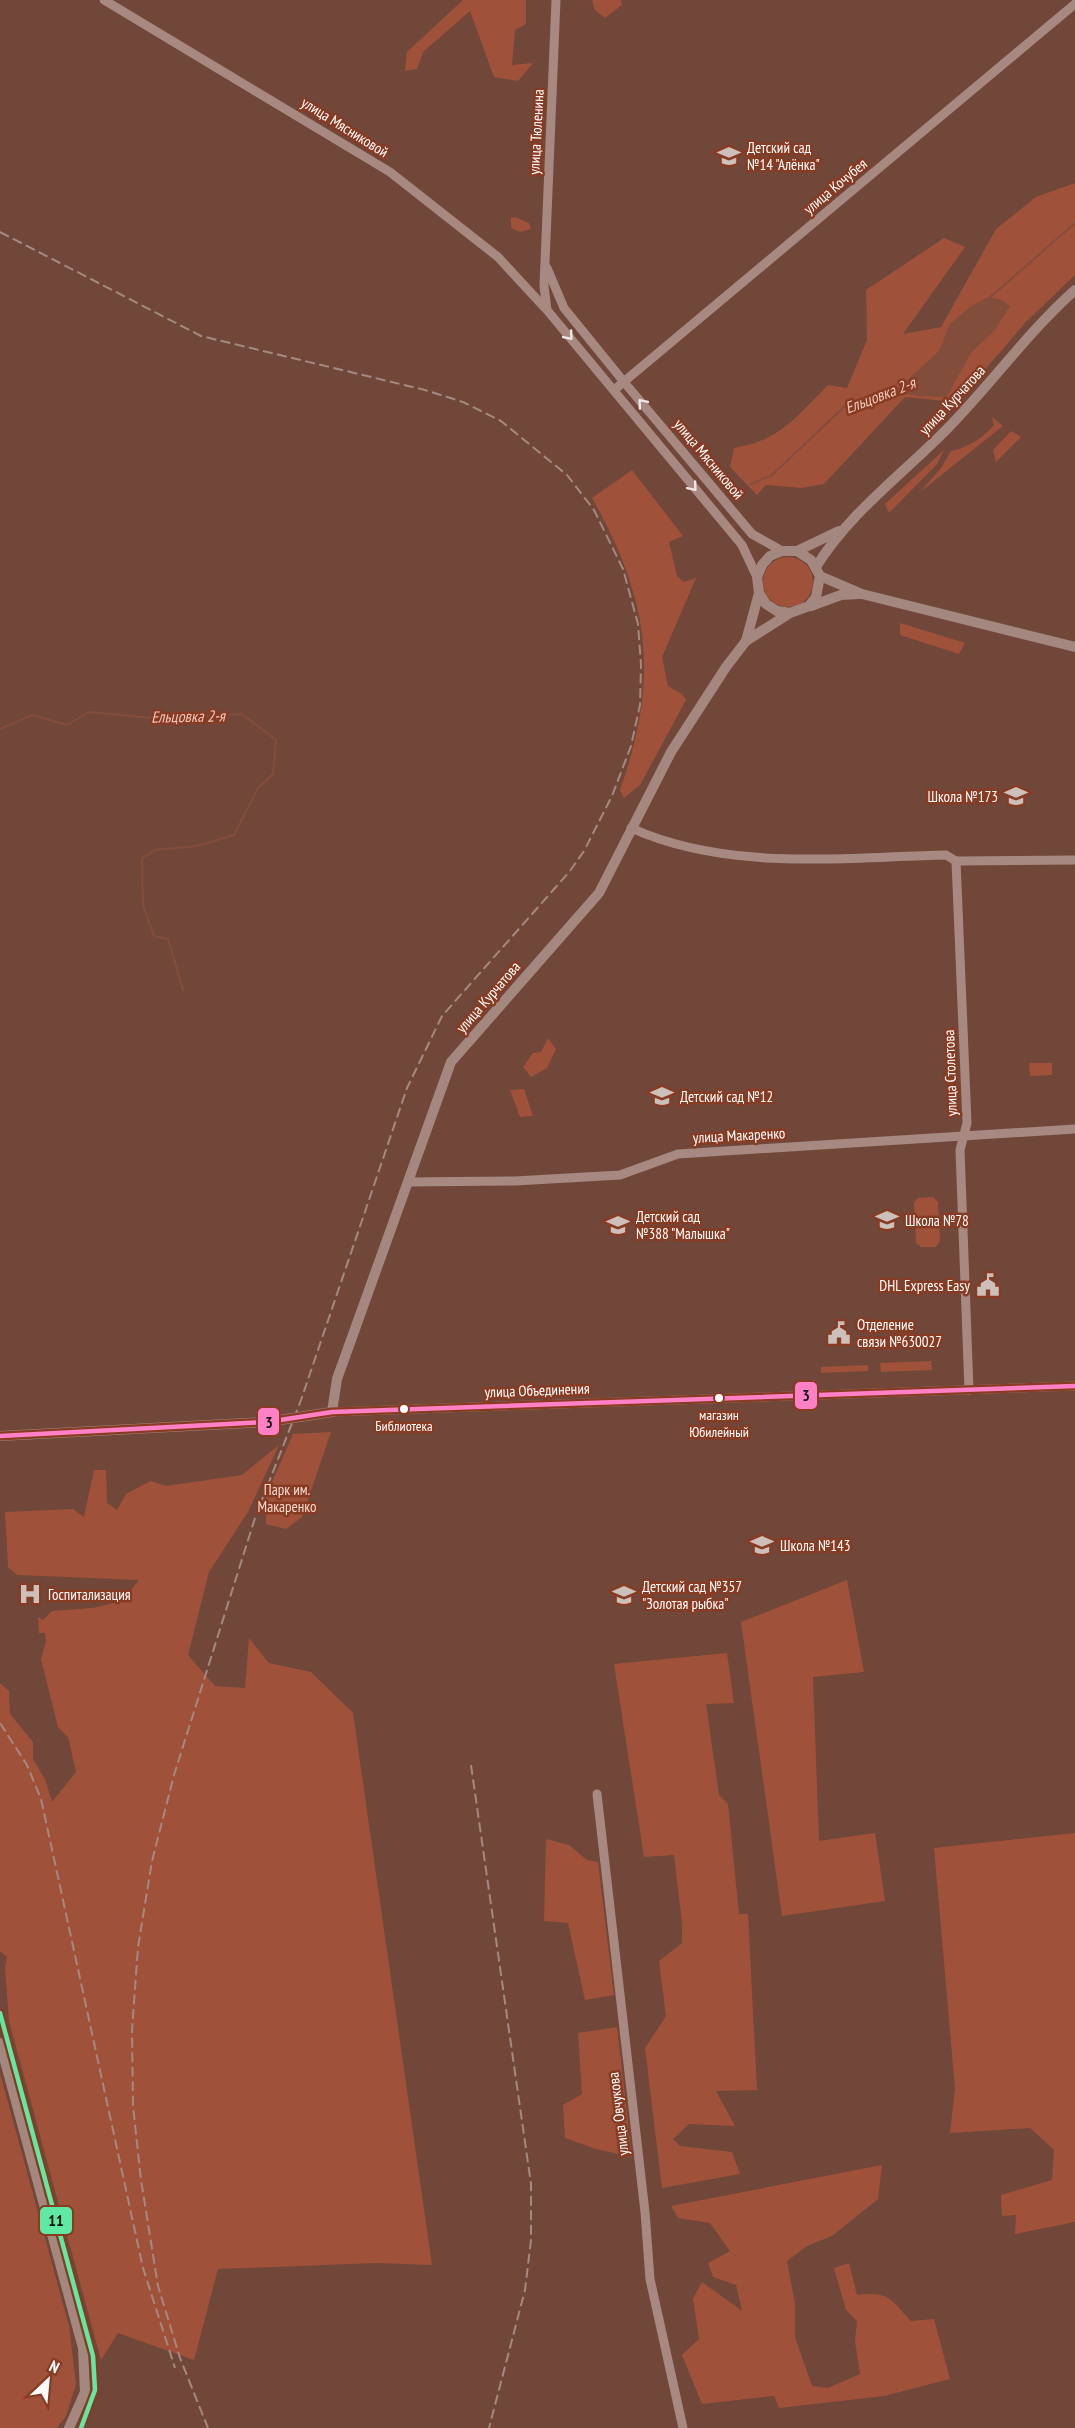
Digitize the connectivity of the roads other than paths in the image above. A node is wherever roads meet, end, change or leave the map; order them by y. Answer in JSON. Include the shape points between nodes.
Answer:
{"nodes":[{"id":1,"x":104,"y":0,"type":"edge"},
{"id":2,"x":556,"y":0,"type":"edge"},
{"id":3,"x":1075,"y":4,"type":"edge"},
{"id":4,"x":547,"y":265,"type":"junction"},
{"id":5,"x":1075,"y":290,"type":"edge"},
{"id":6,"x":547,"y":310,"type":"junction"},
{"id":7,"x":624,"y":382,"type":"junction"},
{"id":8,"x":614,"y":390,"type":"junction"},
{"id":9,"x":847,"y":526,"type":"junction"},
{"id":10,"x":782,"y":551,"type":"junction"},
{"id":11,"x":796,"y":551,"type":"junction"},
{"id":12,"x":818,"y":571,"type":"junction"},
{"id":13,"x":757,"y":577,"type":"junction"},
{"id":14,"x":759,"y":592,"type":"junction"},
{"id":15,"x":862,"y":594,"type":"junction"},
{"id":16,"x":809,"y":606,"type":"junction"},
{"id":17,"x":790,"y":613,"type":"junction"},
{"id":18,"x":746,"y":641,"type":"junction"},
{"id":19,"x":1075,"y":648,"type":"edge"},
{"id":20,"x":631,"y":828,"type":"junction"},
{"id":21,"x":1075,"y":860,"type":"edge"},
{"id":22,"x":956,"y":861,"type":"junction"},
{"id":23,"x":1075,"y":1129,"type":"edge"},
{"id":24,"x":966,"y":1134,"type":"junction"},
{"id":25,"x":408,"y":1182,"type":"junction"},
{"id":26,"x":1075,"y":1386,"type":"edge"},
{"id":27,"x":969,"y":1390,"type":"junction"},
{"id":28,"x":332,"y":1412,"type":"junction"},
{"id":29,"x":0,"y":1436,"type":"edge"},
{"id":30,"x":597,"y":1794,"type":"dead end"},
{"id":31,"x":0,"y":2043,"type":"edge"},
{"id":32,"x":69,"y":2428,"type":"edge"},
{"id":33,"x":683,"y":2428,"type":"edge"}],
"edges":[{"from":1,"to":6,"type":"street","name":"улица Мясниковой","via":[[390,172],[498,257]]},
{"from":2,"to":4,"type":"street","name":"улица Тюленина"},
{"from":3,"to":7,"type":"street","name":"улица Кочубея"},
{"from":4,"to":6,"type":"street"},
{"from":4,"to":7,"type":"street","name":"улица Мясниковой","via":[[564,308]]},
{"from":5,"to":9,"type":"main road","name":"улица Курчатова","via":[[949,427]]},
{"from":6,"to":8,"type":"street","name":"улица Мясниковой","one_way":true},
{"from":7,"to":8,"type":"street","name":"улица Кочубея"},
{"from":10,"to":7,"type":"street","name":"улица Мясниковой","one_way":true,"via":[[752,534]]},
{"from":8,"to":13,"type":"street","name":"улица Мясниковой","one_way":true,"via":[[742,545]]},
{"from":9,"to":11,"type":"main road"},
{"from":9,"to":12,"type":"main road"},
{"from":10,"to":11,"type":"main road"},
{"from":10,"to":13,"type":"main road","via":[[762,565]]},
{"from":11,"to":12,"type":"main road","via":[[805,555]]},
{"from":12,"to":15,"type":"main road"},
{"from":12,"to":16,"type":"main road","via":[[820,588]]},
{"from":13,"to":14,"type":"main road"},
{"from":14,"to":17,"type":"main road","via":[[771,608]]},
{"from":14,"to":18,"type":"main road","name":"улица Курчатова"},
{"from":15,"to":16,"type":"main road","via":[[841,595]]},
{"from":15,"to":19,"type":"main road"},
{"from":16,"to":17,"type":"main road"},
{"from":17,"to":18,"type":"main road","name":"улица Курчатова"},
{"from":18,"to":20,"type":"main road","name":"улица Курчатова","via":[[702,700]]},
{"from":20,"to":22,"type":"street","via":[[692,848],[736,856],[946,855]]},
{"from":20,"to":25,"type":"main road","name":"улица Курчатова","via":[[599,893],[451,1062]]},
{"from":21,"to":22,"type":"street"},
{"from":22,"to":24,"type":"street","name":"улица Столетова"},
{"from":23,"to":24,"type":"street","name":"улица Макаренко"},
{"from":24,"to":25,"type":"street","name":"улица Макаренко","via":[[678,1154],[620,1175]]},
{"from":24,"to":27,"type":"street","name":"улица Столетова","via":[[960,1150]]},
{"from":25,"to":28,"type":"main road","name":"улица Курчатова","via":[[337,1379]]},
{"from":26,"to":27,"type":"street","name":"улица Объединения"},
{"from":27,"to":28,"type":"street","name":"улица Объединения"},
{"from":28,"to":29,"type":"main road","name":"улица Объединения","via":[[267,1422]]},
{"from":30,"to":33,"type":"street","name":"улица Овчукова","via":[[650,2278]]},
{"from":31,"to":32,"type":"main road","via":[[83,2348],[85,2392]]}]}
